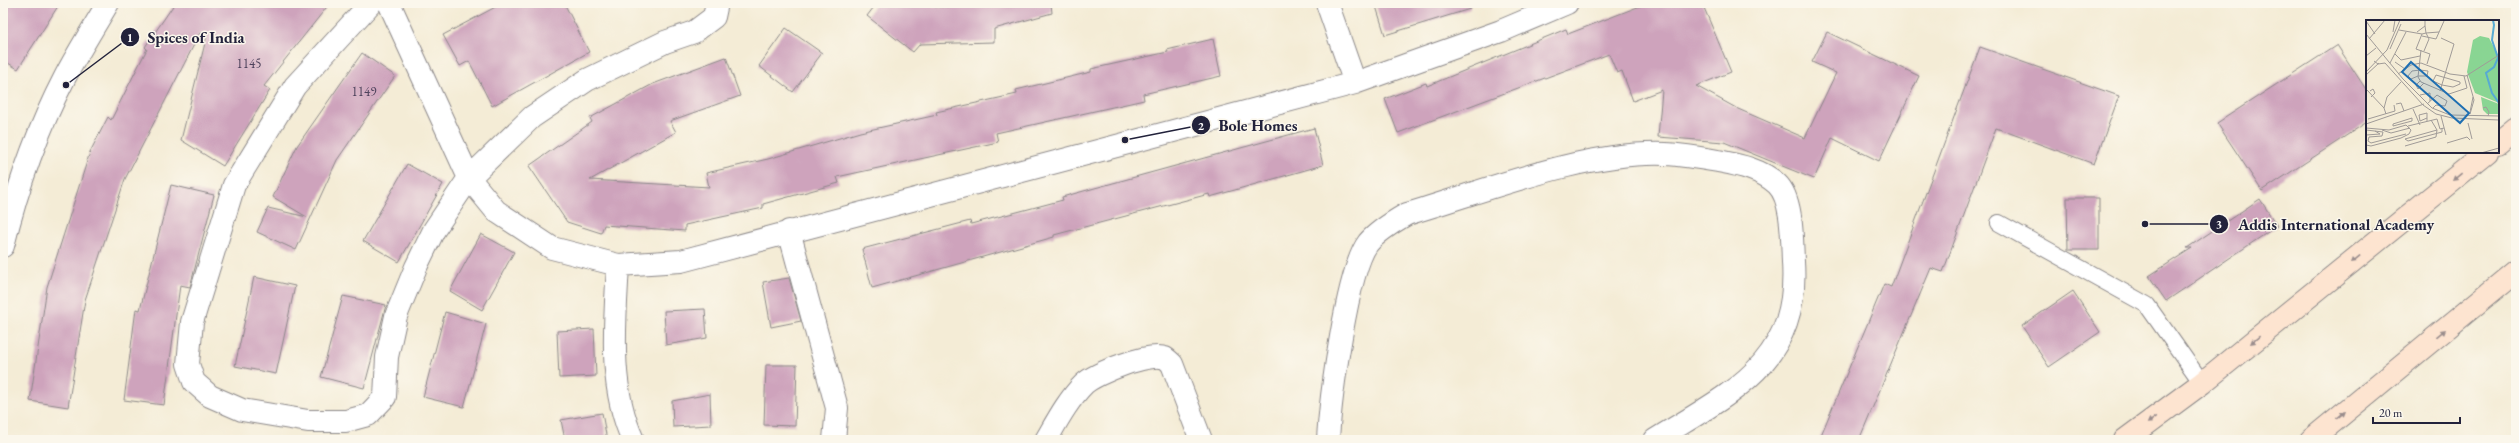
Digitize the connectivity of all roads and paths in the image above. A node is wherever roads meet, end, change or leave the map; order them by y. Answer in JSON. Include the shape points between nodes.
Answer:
{"nodes":[{"id":1,"x":108,"y":3,"type":"edge"},
{"id":2,"x":371,"y":3,"type":"edge"},
{"id":3,"x":389,"y":3,"type":"edge"},
{"id":4,"x":717,"y":3,"type":"edge"},
{"id":5,"x":1327,"y":3,"type":"edge"},
{"id":6,"x":1567,"y":3,"type":"edge"},
{"id":7,"x":1356,"y":83,"type":"junction"},
{"id":8,"x":2516,"y":128,"type":"edge"},
{"id":9,"x":2499,"y":142,"type":"edge"},
{"id":10,"x":2486,"y":153,"type":"edge"},
{"id":11,"x":469,"y":178,"type":"junction"},
{"id":12,"x":1999,"y":223,"type":"dead end"},
{"id":13,"x":789,"y":231,"type":"junction"},
{"id":14,"x":3,"y":246,"type":"edge"},
{"id":15,"x":618,"y":265,"type":"junction"},
{"id":16,"x":2516,"y":271,"type":"edge"},
{"id":17,"x":2202,"y":383,"type":"junction"},
{"id":18,"x":634,"y":440,"type":"edge"},
{"id":19,"x":834,"y":440,"type":"edge"},
{"id":20,"x":1046,"y":440,"type":"edge"},
{"id":21,"x":1201,"y":440,"type":"edge"},
{"id":22,"x":1328,"y":440,"type":"edge"},
{"id":23,"x":1655,"y":440,"type":"edge"},
{"id":24,"x":2125,"y":440,"type":"edge"},
{"id":25,"x":2311,"y":440,"type":"edge"}],
"edges":[{"from":1,"to":14,"type":"street","via":[[64,77],[34,150]]},
{"from":2,"to":11,"type":"street","via":[[295,86],[234,186],[192,322],[188,364],[194,382],[210,396],[242,410],[308,421],[346,421],[368,415],[385,397],[387,357],[396,316],[416,267],[434,230]]},
{"from":3,"to":11,"type":"street"},
{"from":4,"to":11,"type":"street","via":[[714,17],[694,32],[665,42],[587,80],[532,117]]},
{"from":5,"to":7,"type":"street"},
{"from":6,"to":7,"type":"street","via":[[1501,31]]},
{"from":7,"to":13,"type":"street"},
{"from":8,"to":9,"type":"main road"},
{"from":10,"to":17,"type":"main road","one_way":true},
{"from":11,"to":15,"type":"street","via":[[496,211],[552,248]]},
{"from":12,"to":17,"type":"lane","via":[[2146,305]]},
{"from":13,"to":15,"type":"street","via":[[681,261]]},
{"from":13,"to":19,"type":"street","via":[[837,408]]},
{"from":15,"to":18,"type":"street","via":[[614,343],[617,389]]},
{"from":25,"to":16,"type":"main road","one_way":true},
{"from":17,"to":24,"type":"main road","one_way":true},
{"from":20,"to":21,"type":"street","via":[[1076,393],[1086,383],[1103,372],[1155,357],[1165,358],[1172,364]]},
{"from":22,"to":23,"type":"street","via":[[1343,333],[1356,270],[1368,244],[1389,224],[1407,214],[1571,164],[1664,154],[1746,166],[1777,184],[1787,200],[1794,277],[1793,307],[1783,336],[1761,367],[1733,391]]}]}
